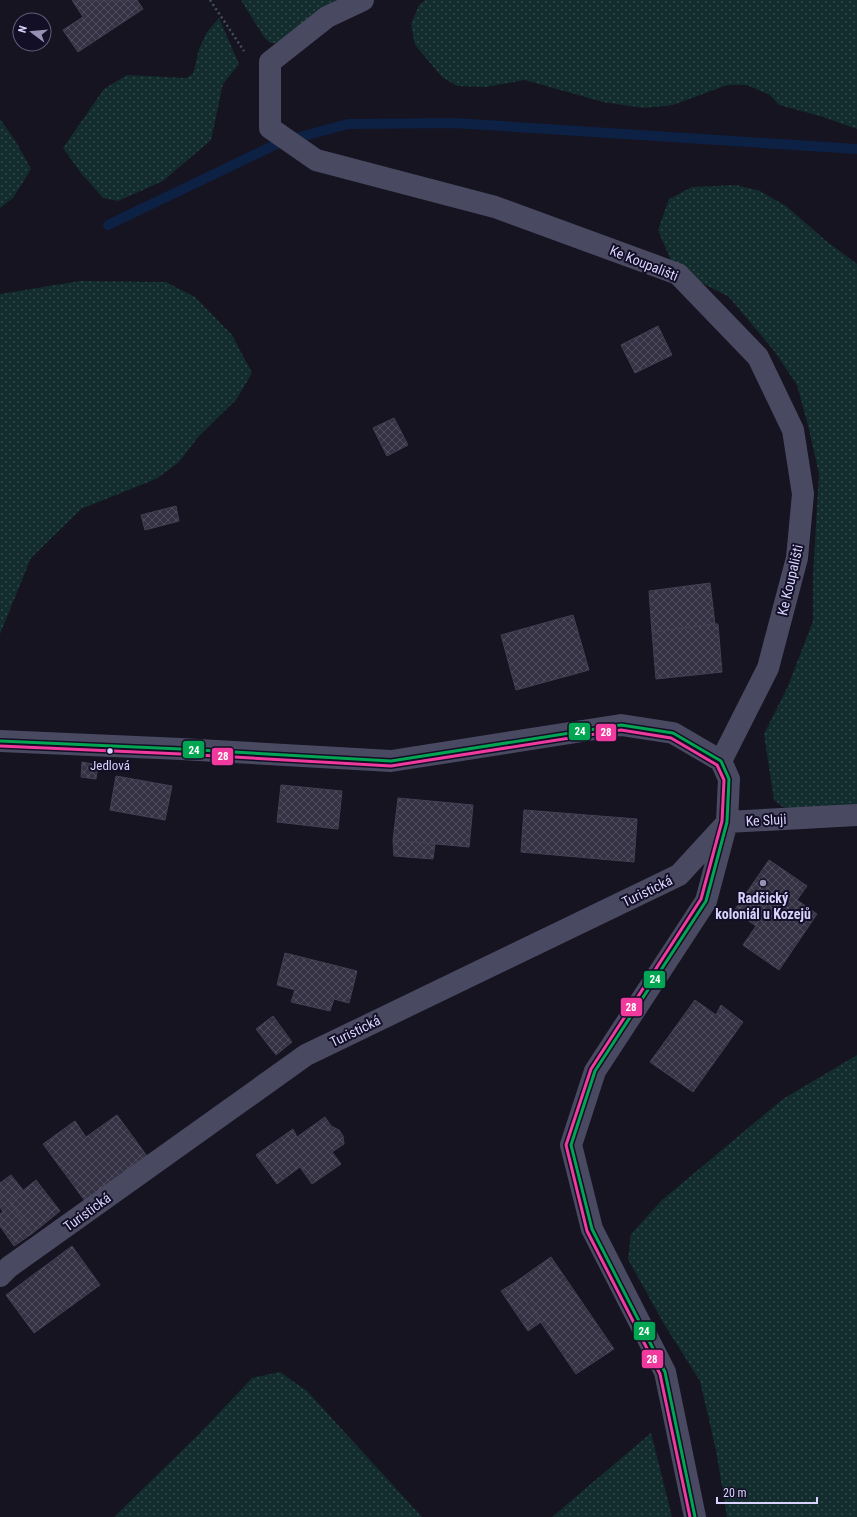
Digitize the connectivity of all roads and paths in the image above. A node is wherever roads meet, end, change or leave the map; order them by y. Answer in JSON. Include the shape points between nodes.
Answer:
{"nodes":[{"id":1,"x":210,"y":0,"type":"edge"},
{"id":2,"x":363,"y":0,"type":"edge"},
{"id":3,"x":270,"y":88,"type":"junction"},
{"id":4,"x":0,"y":741,"type":"edge"},
{"id":5,"x":721,"y":761,"type":"junction"},
{"id":6,"x":857,"y":815,"type":"edge"},
{"id":7,"x":727,"y":822,"type":"junction"},
{"id":8,"x":0,"y":1276,"type":"edge"},
{"id":9,"x":695,"y":1517,"type":"edge"}],
"edges":[{"from":1,"to":3,"type":"path"},
{"from":2,"to":3,"type":"street","name":"Ke Koupališti","via":[[327,17],[270,62]]},
{"from":3,"to":5,"type":"street","name":"Ke Koupališti","via":[[270,128],[316,160],[495,206],[678,274],[758,357],[793,430],[803,494],[797,558],[768,668]]},
{"from":4,"to":5,"type":"street","via":[[181,748],[391,761],[621,725],[673,733]]},
{"from":5,"to":7,"type":"street","name":"Ke Sluji","via":[[729,779]]},
{"from":6,"to":7,"type":"street","name":"Ke Sluji"},
{"from":7,"to":8,"type":"street","name":"Turistická","via":[[679,875],[306,1055],[9,1267]]},
{"from":7,"to":9,"type":"street","via":[[706,901],[595,1071],[571,1145],[592,1229],[665,1372]]}]}
